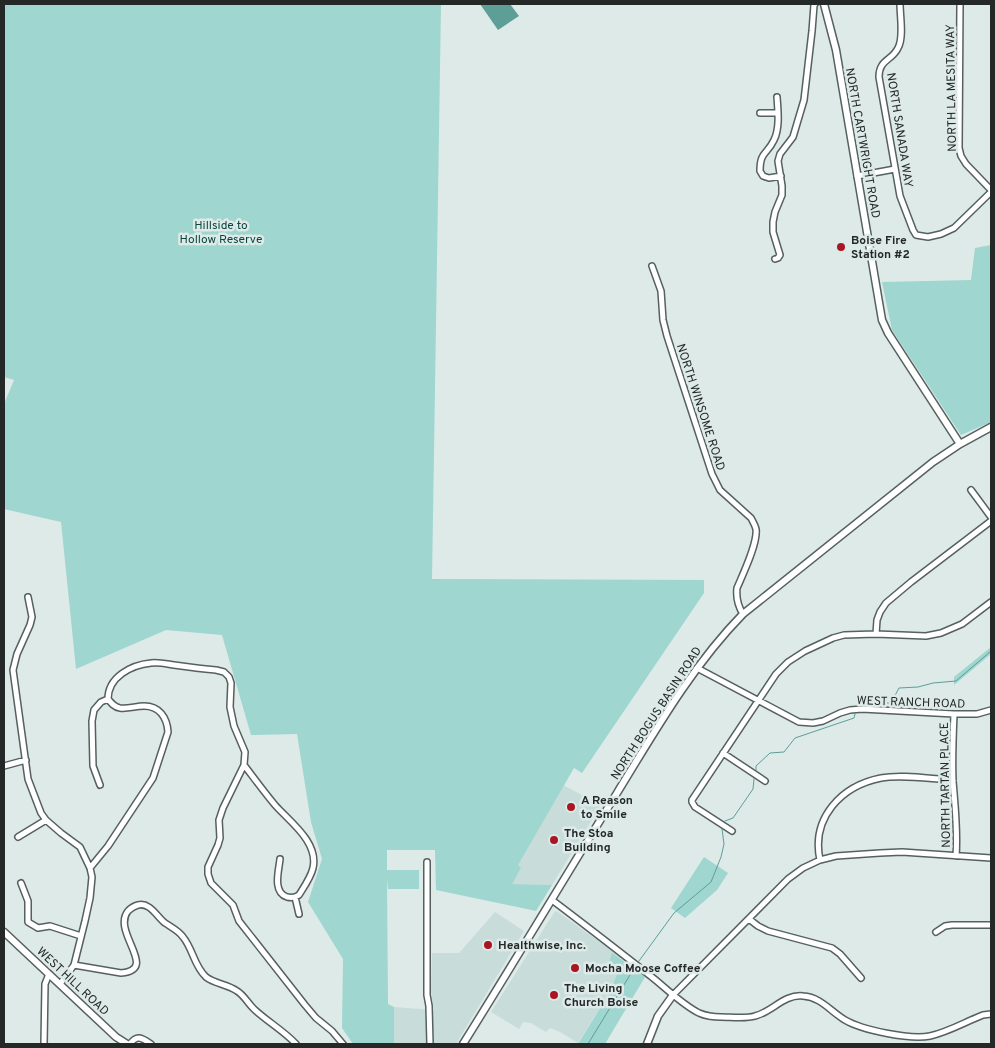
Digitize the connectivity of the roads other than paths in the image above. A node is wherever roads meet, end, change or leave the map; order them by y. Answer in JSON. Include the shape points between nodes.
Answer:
{"nodes":[{"id":1,"x":815,"y":4,"type":"edge"},
{"id":2,"x":824,"y":4,"type":"edge"},
{"id":3,"x":900,"y":4,"type":"edge"},
{"id":4,"x":960,"y":4,"type":"edge"},
{"id":5,"x":778,"y":97,"type":"dead end"},
{"id":6,"x":760,"y":112,"type":"dead end"},
{"id":7,"x":778,"y":112,"type":"junction"},
{"id":8,"x":895,"y":170,"type":"junction"},
{"id":9,"x":781,"y":176,"type":"junction"},
{"id":10,"x":857,"y":176,"type":"junction"},
{"id":11,"x":991,"y":191,"type":"edge"},
{"id":12,"x":775,"y":259,"type":"dead end"},
{"id":13,"x":652,"y":266,"type":"dead end"},
{"id":14,"x":991,"y":427,"type":"edge"},
{"id":15,"x":960,"y":444,"type":"junction"},
{"id":16,"x":971,"y":490,"type":"dead end"},
{"id":17,"x":991,"y":519,"type":"edge"},
{"id":18,"x":28,"y":597,"type":"dead end"},
{"id":19,"x":991,"y":602,"type":"edge"},
{"id":20,"x":743,"y":614,"type":"junction"},
{"id":21,"x":876,"y":634,"type":"junction"},
{"id":22,"x":697,"y":668,"type":"junction"},
{"id":23,"x":108,"y":699,"type":"junction"},
{"id":24,"x":758,"y":700,"type":"junction"},
{"id":25,"x":991,"y":710,"type":"edge"},
{"id":26,"x":954,"y":714,"type":"junction"},
{"id":27,"x":723,"y":753,"type":"junction"},
{"id":28,"x":26,"y":760,"type":"junction"},
{"id":29,"x":244,"y":765,"type":"junction"},
{"id":30,"x":4,"y":766,"type":"edge"},
{"id":31,"x":953,"y":780,"type":"junction"},
{"id":32,"x":765,"y":781,"type":"dead end"},
{"id":33,"x":100,"y":785,"type":"dead end"},
{"id":34,"x":46,"y":820,"type":"junction"},
{"id":35,"x":732,"y":831,"type":"dead end"},
{"id":36,"x":18,"y":837,"type":"dead end"},
{"id":37,"x":956,"y":856,"type":"junction"},
{"id":38,"x":991,"y":858,"type":"edge"},
{"id":39,"x":280,"y":859,"type":"dead end"},
{"id":40,"x":820,"y":860,"type":"junction"},
{"id":41,"x":426,"y":862,"type":"dead end"},
{"id":42,"x":90,"y":868,"type":"junction"},
{"id":43,"x":22,"y":883,"type":"dead end"},
{"id":44,"x":295,"y":897,"type":"junction"},
{"id":45,"x":552,"y":900,"type":"junction"},
{"id":46,"x":299,"y":914,"type":"dead end"},
{"id":47,"x":749,"y":919,"type":"junction"},
{"id":48,"x":991,"y":925,"type":"edge"},
{"id":49,"x":4,"y":932,"type":"edge"},
{"id":50,"x":936,"y":932,"type":"dead end"},
{"id":51,"x":81,"y":936,"type":"junction"},
{"id":52,"x":74,"y":965,"type":"junction"},
{"id":53,"x":49,"y":974,"type":"junction"},
{"id":54,"x":861,"y":978,"type":"dead end"},
{"id":55,"x":60,"y":984,"type":"junction"},
{"id":56,"x":673,"y":995,"type":"junction"},
{"id":57,"x":991,"y":1014,"type":"edge"},
{"id":58,"x":116,"y":1036,"type":"junction"},
{"id":59,"x":44,"y":1044,"type":"edge"},
{"id":60,"x":116,"y":1044,"type":"edge"},
{"id":61,"x":129,"y":1044,"type":"edge"},
{"id":62,"x":151,"y":1044,"type":"edge"},
{"id":63,"x":296,"y":1044,"type":"edge"},
{"id":64,"x":343,"y":1044,"type":"edge"},
{"id":65,"x":430,"y":1044,"type":"edge"},
{"id":66,"x":463,"y":1044,"type":"edge"},
{"id":67,"x":647,"y":1044,"type":"edge"}],
"edges":[{"from":1,"to":9,"type":"street","via":[[804,100],[793,137],[780,154]]},
{"from":2,"to":10,"type":"street","name":"NORTH CARTWRIGHT ROAD","via":[[836,50]]},
{"from":3,"to":8,"type":"street","name":"NORTH SANADA WAY","via":[[900,46],[879,70]]},
{"from":4,"to":11,"type":"street","name":"NORTH LA MESITA WAY","via":[[961,156]]},
{"from":5,"to":7,"type":"street"},
{"from":6,"to":7,"type":"street"},
{"from":7,"to":9,"type":"street","via":[[774,142],[762,157],[760,171],[770,178]]},
{"from":8,"to":10,"type":"street"},
{"from":8,"to":11,"type":"street","name":"NORTH SANADA WAY","via":[[900,196],[916,235],[928,237],[954,228]]},
{"from":9,"to":12,"type":"street","via":[[782,195],[773,222],[780,255]]},
{"from":10,"to":15,"type":"street","name":"NORTH CARTWRIGHT ROAD","via":[[882,320]]},
{"from":13,"to":20,"type":"street","name":"NORTH WINSOME ROAD","via":[[661,291],[667,336],[712,474],[720,490],[754,523],[754,543],[736,593]]},
{"from":14,"to":15,"type":"street","name":"NORTH BOGUS BASIN ROAD"},
{"from":15,"to":20,"type":"street","name":"NORTH BOGUS BASIN ROAD","via":[[911,479]]},
{"from":16,"to":17,"type":"street"},
{"from":17,"to":21,"type":"street","via":[[886,603],[877,620]]},
{"from":18,"to":28,"type":"street","via":[[32,617],[13,670]]},
{"from":19,"to":21,"type":"street","via":[[962,624],[941,633],[926,636]]},
{"from":20,"to":22,"type":"street","name":"NORTH BOGUS BASIN ROAD"},
{"from":21,"to":24,"type":"street","via":[[844,635],[805,651],[782,667]]},
{"from":22,"to":24,"type":"street","name":"WEST RANCH ROAD"},
{"from":22,"to":45,"type":"street","name":"NORTH BOGUS BASIN ROAD"},
{"from":23,"to":29,"type":"street","via":[[111,685],[122,673],[144,664],[224,672],[231,683],[230,707],[245,752]]},
{"from":23,"to":33,"type":"street","via":[[94,710],[92,721],[92,766]]},
{"from":23,"to":42,"type":"street","via":[[119,708],[153,708],[165,717],[168,732],[153,778]]},
{"from":24,"to":26,"type":"street","name":"WEST RANCH ROAD","via":[[806,723],[862,709]]},
{"from":24,"to":27,"type":"street"},
{"from":25,"to":26,"type":"street","name":"WEST RANCH ROAD","via":[[978,714]]},
{"from":26,"to":31,"type":"street","name":"NORTH TARTAN PLACE"},
{"from":27,"to":32,"type":"street"},
{"from":27,"to":35,"type":"street","via":[[692,802]]},
{"from":28,"to":30,"type":"street"},
{"from":28,"to":34,"type":"street","via":[[28,779]]},
{"from":29,"to":44,"type":"street","via":[[275,805],[297,826],[312,853],[313,868]]},
{"from":29,"to":64,"type":"street","via":[[223,808],[220,838],[208,866],[211,883],[233,905],[239,921],[305,1005]]},
{"from":31,"to":37,"type":"street","name":"NORTH TARTAN PLACE"},
{"from":31,"to":40,"type":"street","via":[[882,778],[849,791],[823,819],[817,843]]},
{"from":34,"to":36,"type":"street"},
{"from":34,"to":42,"type":"street","via":[[80,847]]},
{"from":37,"to":38,"type":"street"},
{"from":37,"to":40,"type":"street","via":[[902,852]]},
{"from":39,"to":44,"type":"street","via":[[280,892],[290,898]]},
{"from":40,"to":47,"type":"street","via":[[788,879]]},
{"from":41,"to":65,"type":"street"},
{"from":42,"to":51,"type":"street","via":[[90,898]]},
{"from":43,"to":51,"type":"street","via":[[28,901],[28,922],[38,928],[50,926]]},
{"from":44,"to":46,"type":"street"},
{"from":45,"to":56,"type":"street"},
{"from":45,"to":66,"type":"street","name":"NORTH BOGUS BASIN ROAD"},
{"from":47,"to":54,"type":"street","via":[[768,931],[832,948]]},
{"from":47,"to":56,"type":"street"},
{"from":48,"to":50,"type":"street","via":[[952,925]]},
{"from":49,"to":53,"type":"street","name":"WEST HILL ROAD"},
{"from":51,"to":52,"type":"street"},
{"from":52,"to":55,"type":"street"},
{"from":52,"to":63,"type":"street","via":[[122,973],[135,969],[136,956],[124,921],[130,908],[146,906],[182,936],[206,977],[238,991],[253,1009]]},
{"from":53,"to":55,"type":"street","name":"WEST HILL ROAD"},
{"from":53,"to":59,"type":"street","via":[[45,984]]},
{"from":55,"to":58,"type":"street","name":"WEST HILL ROAD"},
{"from":56,"to":57,"type":"street","via":[[701,1014],[738,1017],[755,1016],[784,1000],[802,995],[821,1002],[838,1016],[861,1027],[918,1037]]},
{"from":56,"to":67,"type":"street","via":[[658,1016]]},
{"from":58,"to":60,"type":"street"},
{"from":58,"to":61,"type":"street","name":"WEST HILL ROAD"},
{"from":61,"to":62,"type":"street","via":[[137,1038]]}]}
